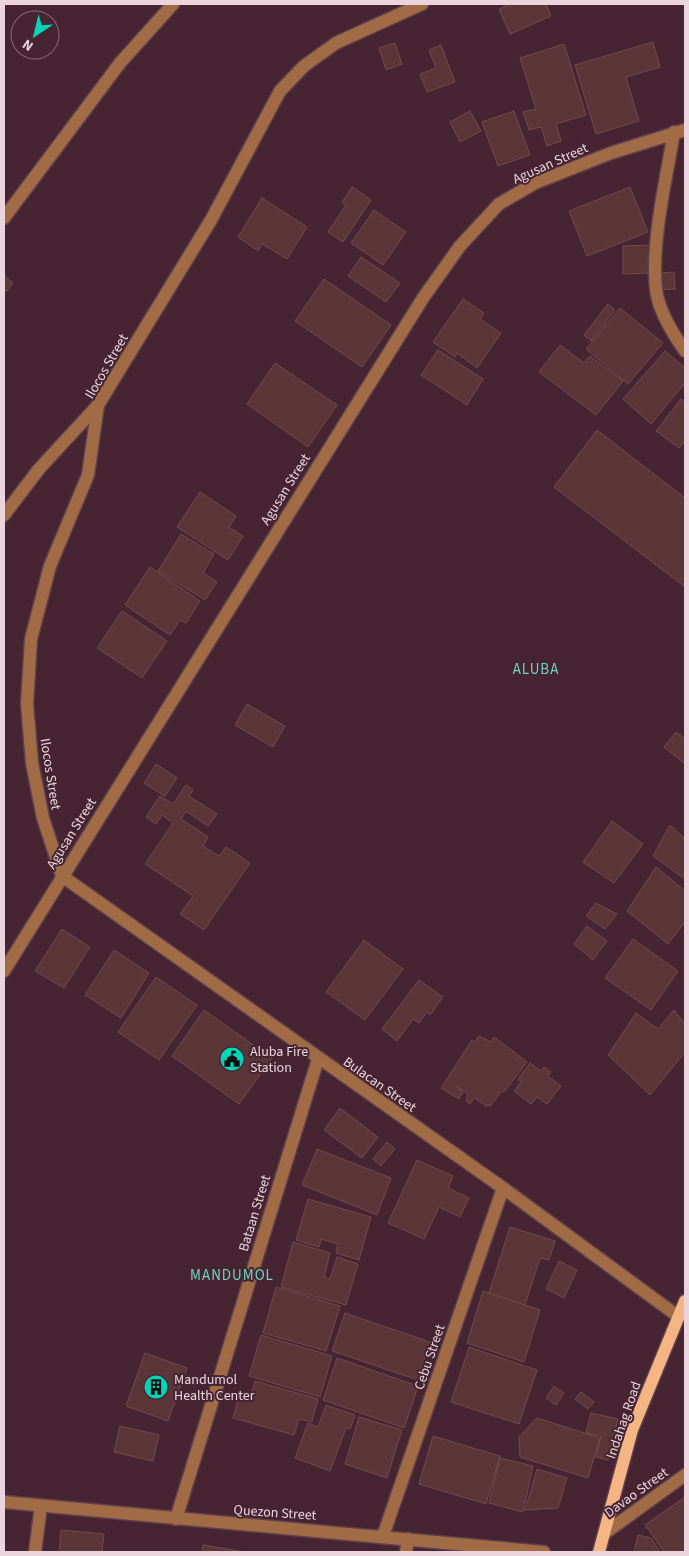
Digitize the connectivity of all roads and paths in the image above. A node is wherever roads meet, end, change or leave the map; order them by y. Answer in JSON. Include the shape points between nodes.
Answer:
{"nodes":[{"id":1,"x":173,"y":4,"type":"edge"},
{"id":2,"x":422,"y":4,"type":"edge"},
{"id":3,"x":680,"y":131,"type":"edge"},
{"id":4,"x":4,"y":218,"type":"edge"},
{"id":5,"x":685,"y":351,"type":"edge"},
{"id":6,"x":98,"y":406,"type":"junction"},
{"id":7,"x":4,"y":515,"type":"edge"},
{"id":8,"x":62,"y":876,"type":"junction"},
{"id":9,"x":4,"y":971,"type":"edge"},
{"id":10,"x":318,"y":1059,"type":"junction"},
{"id":11,"x":503,"y":1188,"type":"junction"},
{"id":12,"x":685,"y":1301,"type":"edge"},
{"id":13,"x":679,"y":1317,"type":"junction"},
{"id":14,"x":685,"y":1475,"type":"edge"},
{"id":15,"x":4,"y":1502,"type":"edge"},
{"id":16,"x":41,"y":1506,"type":"junction"},
{"id":17,"x":176,"y":1519,"type":"junction"},
{"id":18,"x":604,"y":1533,"type":"junction"},
{"id":19,"x":383,"y":1536,"type":"junction"},
{"id":20,"x":408,"y":1539,"type":"junction"},
{"id":21,"x":35,"y":1552,"type":"edge"},
{"id":22,"x":406,"y":1552,"type":"edge"},
{"id":23,"x":544,"y":1552,"type":"edge"},
{"id":24,"x":599,"y":1552,"type":"edge"}],
"edges":[{"from":1,"to":4,"type":"street","via":[[120,63]]},
{"from":2,"to":6,"type":"street","name":"Ilocos Street","via":[[336,43],[304,66],[280,91],[211,220]]},
{"from":3,"to":5,"type":"street","via":[[656,254],[656,290],[666,320]]},
{"from":3,"to":8,"type":"street","name":"Agusan Street","via":[[611,153],[535,184],[499,204],[460,246],[422,298]]},
{"from":6,"to":7,"type":"street","via":[[39,469]]},
{"from":6,"to":8,"type":"street","name":"Ilocos Street","via":[[88,474],[50,566],[31,639],[28,704],[32,763],[43,818]]},
{"from":8,"to":9,"type":"street","name":"Agusan Street"},
{"from":8,"to":10,"type":"street","name":"Bulacan Street"},
{"from":10,"to":11,"type":"street","name":"Bulacan Street"},
{"from":10,"to":17,"type":"street","name":"Bataan Street"},
{"from":11,"to":13,"type":"street","name":"Bulacan Street"},
{"from":11,"to":19,"type":"street","name":"Cebu Street"},
{"from":12,"to":13,"type":"main road","name":"Indahag Road"},
{"from":13,"to":18,"type":"main road","name":"Indahag Road","via":[[632,1430]]},
{"from":14,"to":18,"type":"street","name":"Davao Street"},
{"from":15,"to":16,"type":"street","name":"Quezon Street"},
{"from":16,"to":17,"type":"street","name":"Quezon Street"},
{"from":16,"to":21,"type":"street"},
{"from":17,"to":19,"type":"street","name":"Quezon Street"},
{"from":18,"to":24,"type":"main road","name":"Indahag Road"},
{"from":19,"to":20,"type":"street","name":"Quezon Street"},
{"from":20,"to":22,"type":"street"},
{"from":20,"to":23,"type":"street","name":"Quezon Street"}]}
